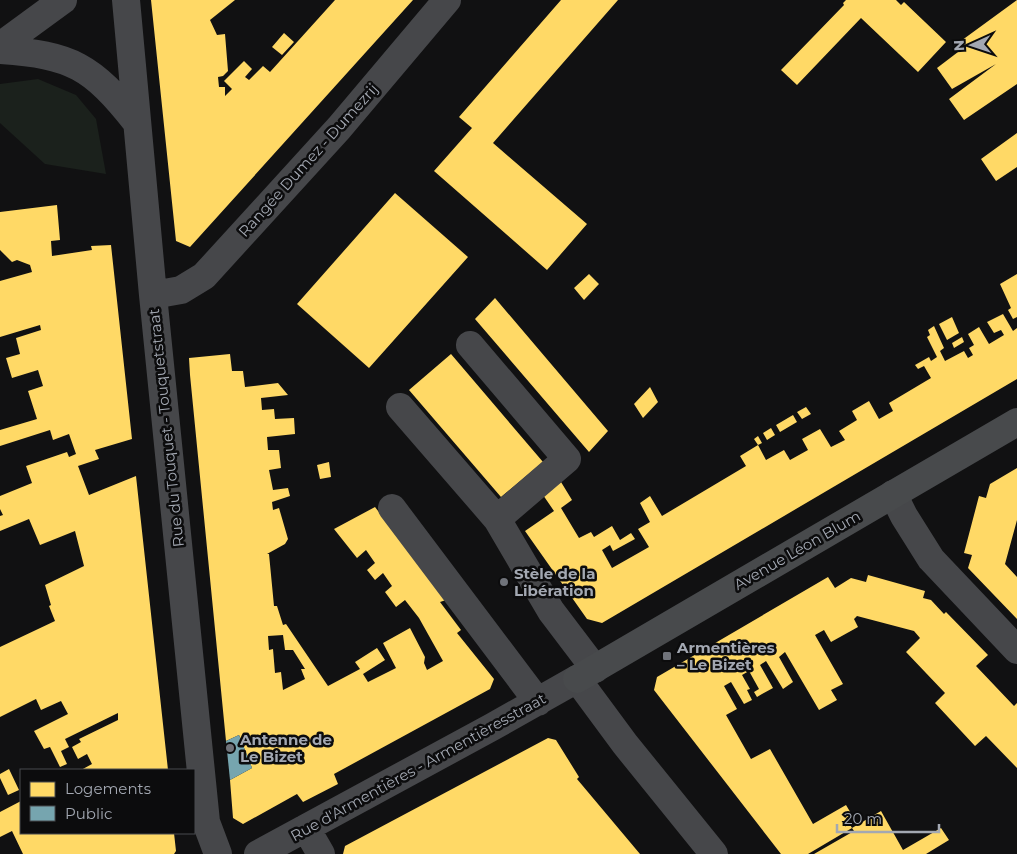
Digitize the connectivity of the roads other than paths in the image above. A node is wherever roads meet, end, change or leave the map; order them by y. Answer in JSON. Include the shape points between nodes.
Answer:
{"nodes":[{"id":1,"x":63,"y":0,"type":"edge"},
{"id":2,"x":126,"y":0,"type":"edge"},
{"id":3,"x":447,"y":0,"type":"edge"},
{"id":4,"x":0,"y":46,"type":"edge"},
{"id":5,"x":0,"y":50,"type":"edge"},
{"id":6,"x":137,"y":123,"type":"junction"},
{"id":7,"x":153,"y":295,"type":"junction"},
{"id":8,"x":470,"y":344,"type":"dead end"},
{"id":9,"x":400,"y":407,"type":"dead end"},
{"id":10,"x":1017,"y":422,"type":"edge"},
{"id":11,"x":893,"y":494,"type":"junction"},
{"id":12,"x":392,"y":508,"type":"dead end"},
{"id":13,"x":497,"y":519,"type":"junction"},
{"id":14,"x":1017,"y":650,"type":"edge"},
{"id":15,"x":586,"y":674,"type":"junction"},
{"id":16,"x":538,"y":702,"type":"junction"},
{"id":17,"x":306,"y":828,"type":"junction"},
{"id":18,"x":218,"y":854,"type":"edge"},
{"id":19,"x":258,"y":854,"type":"edge"},
{"id":20,"x":321,"y":854,"type":"edge"},
{"id":21,"x":714,"y":854,"type":"edge"}],
"edges":[{"from":1,"to":4,"type":"street"},
{"from":2,"to":6,"type":"street","name":"Rue du Touquet - Touquetstraat"},
{"from":3,"to":7,"type":"street","name":"Rangée Dumez - Dumezrij","via":[[339,128],[204,276],[181,290]]},
{"from":5,"to":6,"type":"street","via":[[42,54],[79,67],[109,90]]},
{"from":6,"to":7,"type":"street","name":"Rue du Touquet - Touquetstraat"},
{"from":7,"to":18,"type":"street","name":"Rue du Touquet - Touquetstraat","via":[[206,822]]},
{"from":8,"to":13,"type":"street","via":[[567,459]]},
{"from":9,"to":13,"type":"street"},
{"from":10,"to":11,"type":"main road","name":"Avenue Léon Blum"},
{"from":11,"to":14,"type":"street","via":[[931,559]]},
{"from":11,"to":15,"type":"main road","name":"Avenue Léon Blum"},
{"from":12,"to":16,"type":"street"},
{"from":13,"to":15,"type":"street"},
{"from":15,"to":16,"type":"street","name":"Rue d'Armentières - Armentièresstraat"},
{"from":15,"to":21,"type":"street","via":[[625,744]]},
{"from":16,"to":17,"type":"street","name":"Rue d'Armentières - Armentièresstraat"},
{"from":17,"to":19,"type":"street","name":"Rue d'Armentières - Armentièresstraat"},
{"from":17,"to":20,"type":"street"}]}
